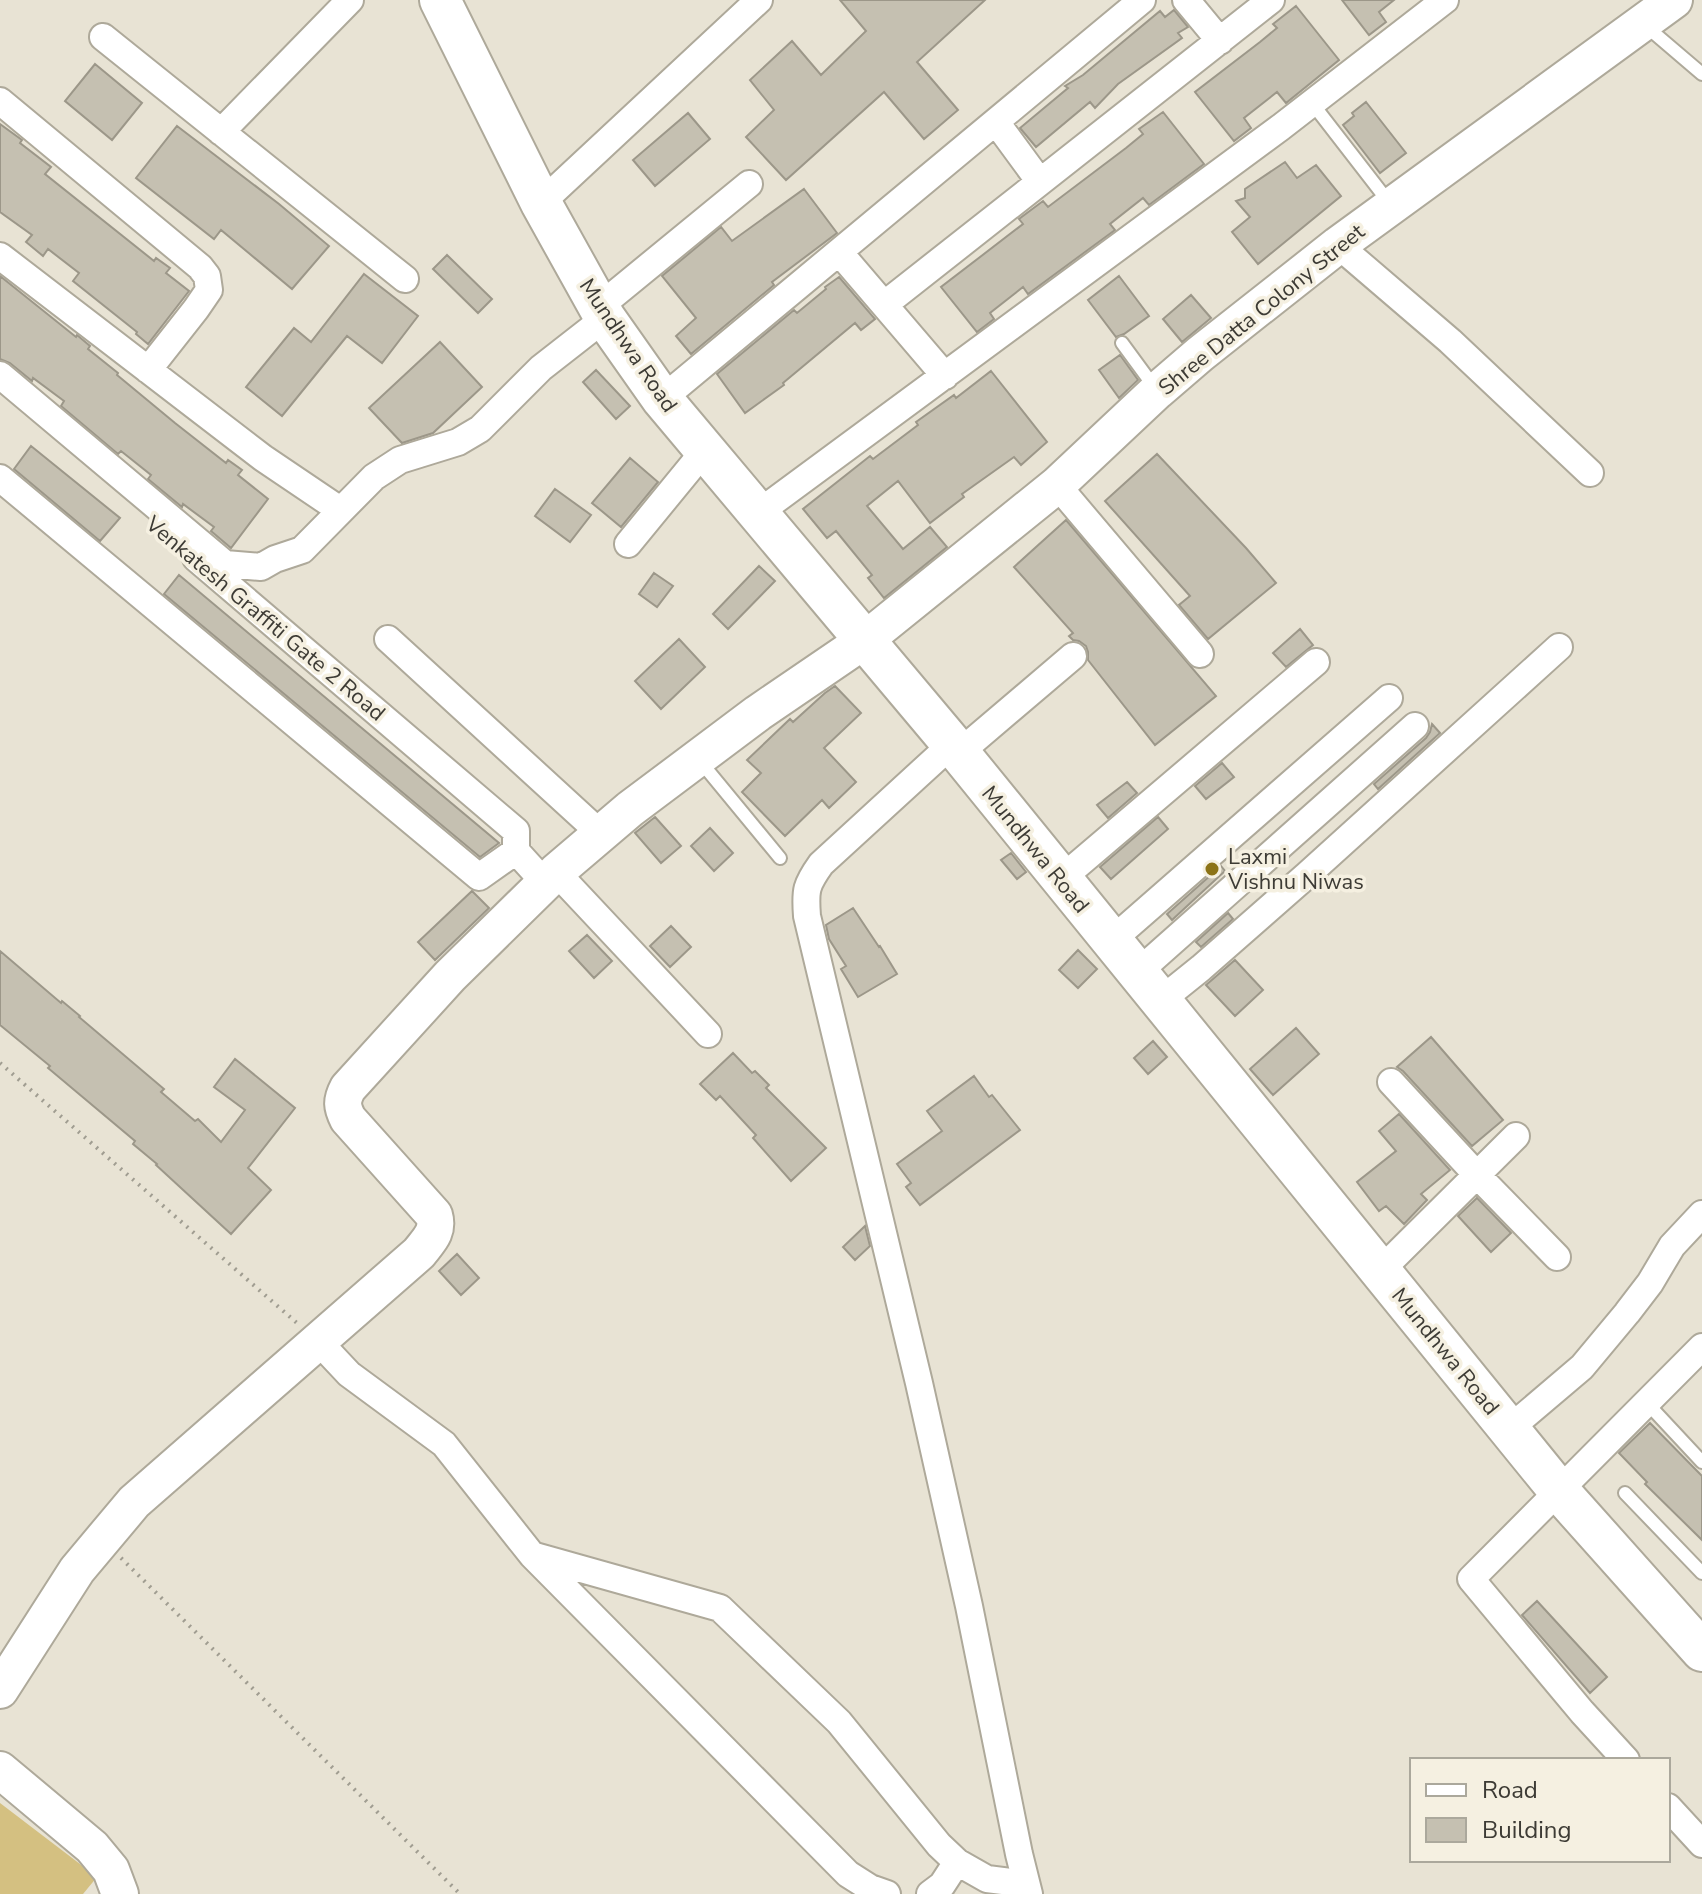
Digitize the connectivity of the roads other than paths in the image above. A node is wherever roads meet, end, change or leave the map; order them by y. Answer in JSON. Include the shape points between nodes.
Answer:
{"nodes":[{"id":1,"x":350,"y":0,"type":"edge"},
{"id":2,"x":440,"y":0,"type":"edge"},
{"id":3,"x":759,"y":0,"type":"edge"},
{"id":4,"x":1142,"y":0,"type":"edge"},
{"id":5,"x":1186,"y":0,"type":"edge"},
{"id":6,"x":1271,"y":0,"type":"edge"},
{"id":7,"x":1445,"y":0,"type":"edge"},
{"id":8,"x":1674,"y":0,"type":"edge"},
{"id":9,"x":1642,"y":23,"type":"junction"},
{"id":10,"x":103,"y":37,"type":"dead end"},
{"id":11,"x":1220,"y":41,"type":"junction"},
{"id":12,"x":1702,"y":74,"type":"edge"},
{"id":13,"x":0,"y":101,"type":"edge"},
{"id":14,"x":1312,"y":103,"type":"junction"},
{"id":15,"x":996,"y":122,"type":"junction"},
{"id":16,"x":221,"y":132,"type":"junction"},
{"id":17,"x":1040,"y":182,"type":"junction"},
{"id":18,"x":749,"y":184,"type":"dead end"},
{"id":19,"x":541,"y":203,"type":"junction"},
{"id":20,"x":1391,"y":206,"type":"junction"},
{"id":21,"x":1338,"y":245,"type":"junction"},
{"id":22,"x":839,"y":252,"type":"junction"},
{"id":23,"x":0,"y":256,"type":"edge"},
{"id":24,"x":405,"y":279,"type":"dead end"},
{"id":25,"x":885,"y":304,"type":"junction"},
{"id":26,"x":602,"y":313,"type":"junction"},
{"id":27,"x":1122,"y":343,"type":"dead end"},
{"id":28,"x":148,"y":370,"type":"junction"},
{"id":29,"x":0,"y":375,"type":"edge"},
{"id":30,"x":945,"y":376,"type":"junction"},
{"id":31,"x":1157,"y":391,"type":"junction"},
{"id":32,"x":0,"y":392,"type":"edge"},
{"id":33,"x":662,"y":399,"type":"junction"},
{"id":34,"x":705,"y":450,"type":"junction"},
{"id":35,"x":1590,"y":473,"type":"dead end"},
{"id":36,"x":0,"y":478,"type":"edge"},
{"id":37,"x":1057,"y":485,"type":"junction"},
{"id":38,"x":340,"y":510,"type":"junction"},
{"id":39,"x":758,"y":513,"type":"junction"},
{"id":40,"x":628,"y":544,"type":"dead end"},
{"id":41,"x":388,"y":639,"type":"dead end"},
{"id":42,"x":865,"y":640,"type":"junction"},
{"id":43,"x":1559,"y":647,"type":"dead end"},
{"id":44,"x":1200,"y":654,"type":"dead end"},
{"id":45,"x":1073,"y":656,"type":"dead end"},
{"id":46,"x":1316,"y":662,"type":"dead end"},
{"id":47,"x":1389,"y":698,"type":"dead end"},
{"id":48,"x":1415,"y":726,"type":"dead end"},
{"id":49,"x":955,"y":748,"type":"junction"},
{"id":50,"x":698,"y":758,"type":"junction"},
{"id":51,"x":601,"y":834,"type":"junction"},
{"id":52,"x":516,"y":851,"type":"junction"},
{"id":53,"x":780,"y":858,"type":"dead end"},
{"id":54,"x":551,"y":878,"type":"junction"},
{"id":55,"x":1061,"y":879,"type":"junction"},
{"id":56,"x":1111,"y":941,"type":"junction"},
{"id":57,"x":1149,"y":987,"type":"junction"},
{"id":58,"x":708,"y":1034,"type":"dead end"},
{"id":59,"x":1391,"y":1082,"type":"dead end"},
{"id":60,"x":1516,"y":1136,"type":"dead end"},
{"id":61,"x":1477,"y":1175,"type":"junction"},
{"id":62,"x":1702,"y":1214,"type":"edge"},
{"id":63,"x":1557,"y":1257,"type":"dead end"},
{"id":64,"x":1380,"y":1271,"type":"junction"},
{"id":65,"x":318,"y":1341,"type":"junction"},
{"id":66,"x":1702,"y":1347,"type":"edge"},
{"id":67,"x":1647,"y":1403,"type":"junction"},
{"id":68,"x":1509,"y":1429,"type":"junction"},
{"id":69,"x":1702,"y":1462,"type":"edge"},
{"id":70,"x":1560,"y":1492,"type":"junction"},
{"id":71,"x":1625,"y":1493,"type":"dead end"},
{"id":72,"x":532,"y":1555,"type":"junction"},
{"id":73,"x":1702,"y":1573,"type":"edge"},
{"id":74,"x":1700,"y":1644,"type":"edge"},
{"id":75,"x":0,"y":1690,"type":"edge"},
{"id":76,"x":1624,"y":1758,"type":"edge"},
{"id":77,"x":0,"y":1770,"type":"edge"},
{"id":78,"x":1670,"y":1809,"type":"edge"},
{"id":79,"x":1702,"y":1844,"type":"edge"},
{"id":80,"x":957,"y":1862,"type":"junction"},
{"id":81,"x":1028,"y":1889,"type":"edge"},
{"id":82,"x":120,"y":1894,"type":"edge"},
{"id":83,"x":887,"y":1894,"type":"edge"},
{"id":84,"x":930,"y":1894,"type":"edge"}],
"edges":[{"from":1,"to":16,"type":"street"},
{"from":2,"to":19,"type":"main road","name":"Mundhwa Road"},
{"from":3,"to":19,"type":"street"},
{"from":4,"to":15,"type":"street"},
{"from":5,"to":11,"type":"street"},
{"from":6,"to":11,"type":"street"},
{"from":7,"to":14,"type":"street"},
{"from":8,"to":9,"type":"street","name":"Shree Datta Colony Street"},
{"from":9,"to":12,"type":"lane"},
{"from":9,"to":20,"type":"street","name":"Shree Datta Colony Street"},
{"from":10,"to":16,"type":"street"},
{"from":11,"to":17,"type":"street"},
{"from":13,"to":28,"type":"street","via":[[207,276],[209,290]]},
{"from":14,"to":20,"type":"lane"},
{"from":14,"to":30,"type":"street"},
{"from":15,"to":17,"type":"street"},
{"from":15,"to":22,"type":"street"},
{"from":16,"to":24,"type":"street"},
{"from":17,"to":25,"type":"street"},
{"from":18,"to":26,"type":"street"},
{"from":19,"to":26,"type":"main road","name":"Mundhwa Road"},
{"from":20,"to":21,"type":"street","name":"Shree Datta Colony Street"},
{"from":21,"to":31,"type":"street","name":"Shree Datta Colony Street"},
{"from":21,"to":35,"type":"street"},
{"from":22,"to":25,"type":"street"},
{"from":22,"to":33,"type":"street"},
{"from":23,"to":28,"type":"street"},
{"from":25,"to":30,"type":"street"},
{"from":26,"to":33,"type":"main road","name":"Mundhwa Road"},
{"from":26,"to":38,"type":"street","via":[[480,429],[458,442],[400,460]]},
{"from":27,"to":31,"type":"lane"},
{"from":28,"to":38,"type":"street"},
{"from":29,"to":38,"type":"street","via":[[225,564],[261,567],[302,550]]},
{"from":30,"to":39,"type":"street"},
{"from":31,"to":37,"type":"street","name":"Shree Datta Colony Street"},
{"from":32,"to":52,"type":"street","name":"Venkatesh Graffiti Gate 2 Road","via":[[516,831]]},
{"from":33,"to":34,"type":"main road","name":"Mundhwa Road"},
{"from":34,"to":39,"type":"main road","name":"Mundhwa Road"},
{"from":34,"to":40,"type":"street"},
{"from":36,"to":52,"type":"street","via":[[479,877]]},
{"from":37,"to":42,"type":"street","name":"Shree Datta Colony Street"},
{"from":37,"to":44,"type":"street"},
{"from":39,"to":42,"type":"main road","name":"Mundhwa Road"},
{"from":41,"to":51,"type":"street"},
{"from":42,"to":49,"type":"main road","name":"Mundhwa Road"},
{"from":42,"to":50,"type":"street","name":"Shree Datta Colony Street"},
{"from":43,"to":57,"type":"street","via":[[1201,968]]},
{"from":45,"to":49,"type":"street"},
{"from":46,"to":55,"type":"street"},
{"from":47,"to":56,"type":"street"},
{"from":48,"to":57,"type":"street"},
{"from":49,"to":55,"type":"main road","name":"Mundhwa Road"},
{"from":49,"to":81,"type":"street","via":[[821,864],[808,882],[805,898],[923,1398]]},
{"from":50,"to":51,"type":"street","name":"Shree Datta Colony Street"},
{"from":50,"to":53,"type":"lane"},
{"from":51,"to":54,"type":"street","name":"Shree Datta Colony Street"},
{"from":52,"to":54,"type":"street","name":"Venkatesh Graffiti Gate 2 Road"},
{"from":54,"to":58,"type":"street","name":"Venkatesh Graffiti Gate 2 Road"},
{"from":54,"to":65,"type":"street","name":"Shree Datta Colony Street","via":[[450,976],[343,1097],[348,1119],[434,1215],[437,1225],[419,1253]]},
{"from":55,"to":56,"type":"main road","name":"Mundhwa Road"},
{"from":56,"to":57,"type":"main road","name":"Mundhwa Road"},
{"from":57,"to":64,"type":"main road","name":"Mundhwa Road"},
{"from":59,"to":61,"type":"street"},
{"from":60,"to":61,"type":"street"},
{"from":61,"to":63,"type":"street"},
{"from":61,"to":64,"type":"street"},
{"from":62,"to":68,"type":"street","via":[[1582,1367]]},
{"from":64,"to":68,"type":"main road","name":"Mundhwa Road"},
{"from":65,"to":72,"type":"street","via":[[349,1374],[444,1444]]},
{"from":65,"to":75,"type":"street","via":[[134,1502],[77,1570]]},
{"from":66,"to":67,"type":"street"},
{"from":67,"to":69,"type":"lane"},
{"from":67,"to":70,"type":"street"},
{"from":68,"to":70,"type":"main road","name":"Mundhwa Road"},
{"from":70,"to":74,"type":"main road","name":"Mundhwa Road"},
{"from":70,"to":76,"type":"street","via":[[1471,1579]]},
{"from":71,"to":73,"type":"lane"},
{"from":72,"to":80,"type":"street","via":[[720,1608],[839,1722]]},
{"from":72,"to":83,"type":"street","via":[[848,1874]]},
{"from":77,"to":82,"type":"street","via":[[92,1847],[111,1870]]},
{"from":78,"to":79,"type":"street"},
{"from":80,"to":81,"type":"street","via":[[987,1879]]},
{"from":80,"to":84,"type":"street"}]}
